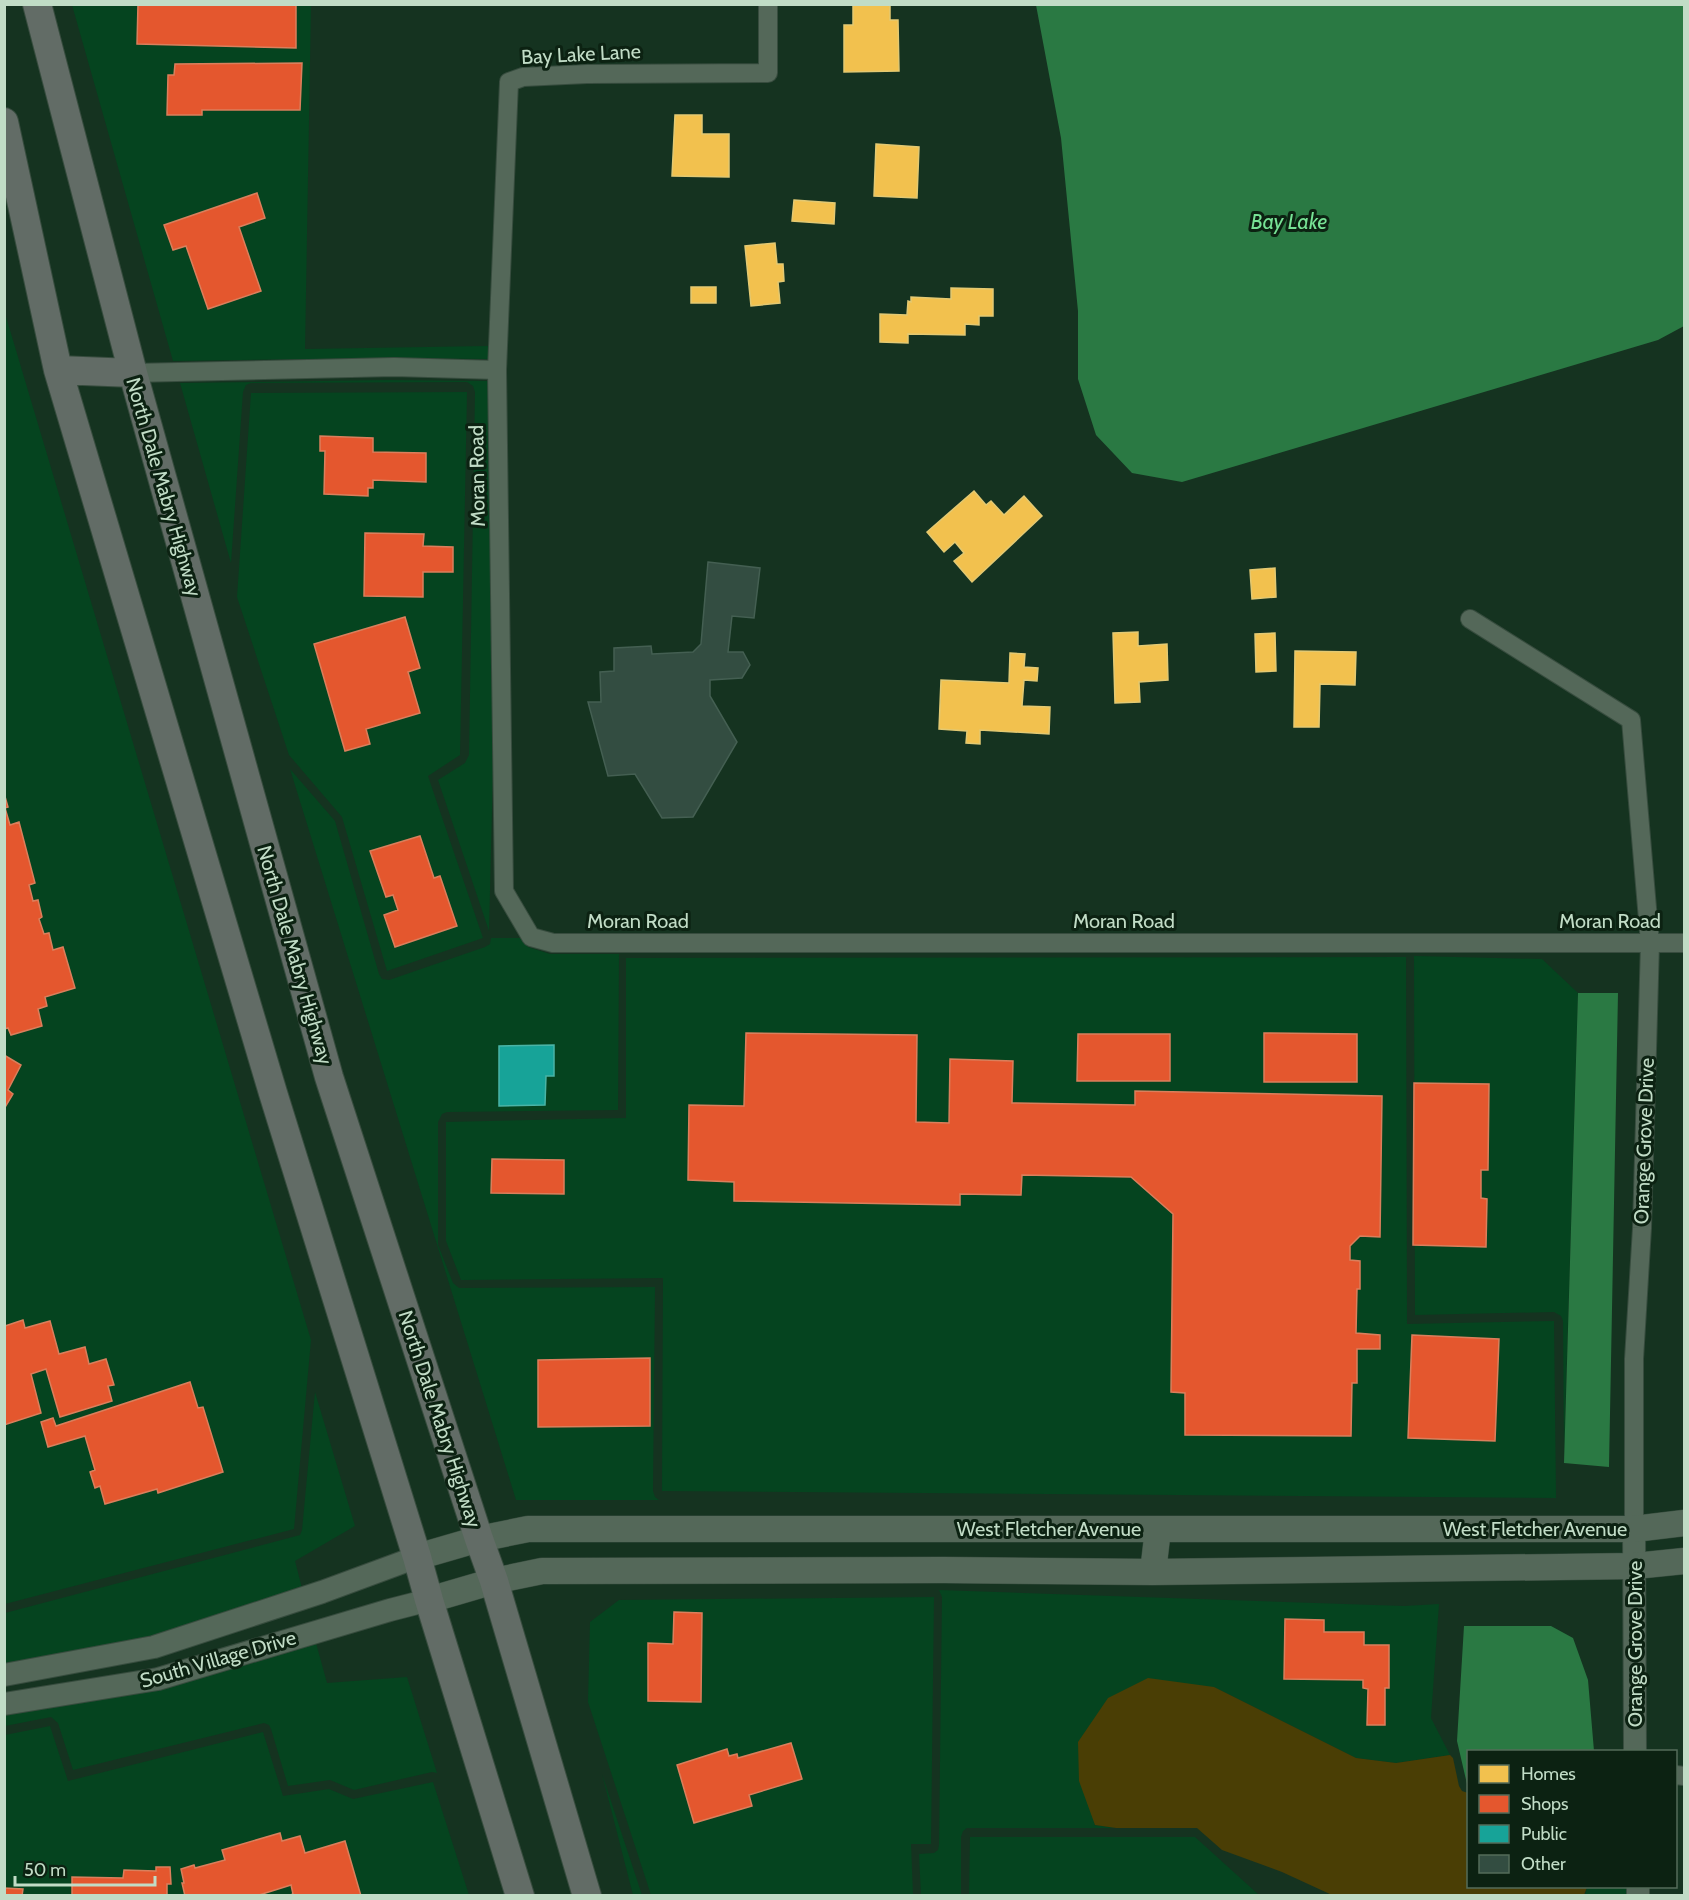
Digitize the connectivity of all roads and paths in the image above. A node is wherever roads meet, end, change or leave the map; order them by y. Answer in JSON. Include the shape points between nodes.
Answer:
{"nodes":[{"id":1,"x":37,"y":4,"type":"edge"},
{"id":2,"x":768,"y":4,"type":"edge"},
{"id":3,"x":4,"y":122,"type":"edge"},
{"id":4,"x":497,"y":370,"type":"junction"},
{"id":5,"x":133,"y":373,"type":"junction"},
{"id":6,"x":62,"y":383,"type":"junction"},
{"id":7,"x":1470,"y":619,"type":"dead end"},
{"id":8,"x":1650,"y":943,"type":"junction"},
{"id":9,"x":1684,"y":943,"type":"edge"},
{"id":10,"x":1684,"y":1523,"type":"edge"},
{"id":11,"x":1158,"y":1529,"type":"junction"},
{"id":12,"x":1634,"y":1529,"type":"junction"},
{"id":13,"x":479,"y":1539,"type":"junction"},
{"id":14,"x":417,"y":1557,"type":"junction"},
{"id":15,"x":1684,"y":1561,"type":"edge"},
{"id":16,"x":1635,"y":1566,"type":"junction"},
{"id":17,"x":1153,"y":1572,"type":"junction"},
{"id":18,"x":494,"y":1581,"type":"junction"},
{"id":19,"x":429,"y":1600,"type":"junction"},
{"id":20,"x":4,"y":1675,"type":"edge"},
{"id":21,"x":4,"y":1704,"type":"edge"},
{"id":22,"x":1635,"y":1750,"type":"edge"},
{"id":23,"x":520,"y":1896,"type":"edge"},
{"id":24,"x":587,"y":1896,"type":"edge"}],
"edges":[{"from":1,"to":5,"type":"main road","name":"North Dale Mabry Highway"},
{"from":2,"to":4,"type":"street","name":"Bay Lake Lane","via":[[768,73],[587,74],[523,77],[509,82]]},
{"from":3,"to":6,"type":"main road"},
{"from":4,"to":5,"type":"street"},
{"from":4,"to":8,"type":"street","name":"Moran Road","via":[[504,891],[531,937],[553,943]]},
{"from":5,"to":6,"type":"main road"},
{"from":5,"to":13,"type":"main road","name":"North Dale Mabry Highway","via":[[334,1094]]},
{"from":6,"to":14,"type":"main road","via":[[273,1094]]},
{"from":7,"to":8,"type":"street","name":"Orange Grove Drive","via":[[1631,720]]},
{"from":8,"to":9,"type":"street","name":"Moran Road"},
{"from":8,"to":12,"type":"street","name":"Orange Grove Drive","via":[[1634,1359]]},
{"from":10,"to":12,"type":"main road","name":"West Fletcher Avenue"},
{"from":11,"to":12,"type":"main road","name":"West Fletcher Avenue"},
{"from":11,"to":13,"type":"main road","name":"West Fletcher Avenue","via":[[528,1529]]},
{"from":11,"to":17,"type":"main road"},
{"from":12,"to":16,"type":"street","name":"Orange Grove Drive"},
{"from":13,"to":14,"type":"main road","name":"West Fletcher Avenue"},
{"from":13,"to":18,"type":"main road","name":"North Dale Mabry Highway"},
{"from":14,"to":19,"type":"main road"},
{"from":14,"to":20,"type":"street","name":"South Village Drive","via":[[154,1647]]},
{"from":15,"to":16,"type":"main road","name":"West Fletcher Avenue"},
{"from":16,"to":17,"type":"main road","name":"West Fletcher Avenue"},
{"from":16,"to":22,"type":"street","name":"Orange Grove Drive"},
{"from":17,"to":18,"type":"main road","name":"West Fletcher Avenue","via":[[542,1571]]},
{"from":18,"to":19,"type":"main road","name":"West Fletcher Avenue"},
{"from":18,"to":24,"type":"main road","name":"North Dale Mabry Highway"},
{"from":19,"to":21,"type":"street","name":"South Village Drive","via":[[158,1679]]},
{"from":19,"to":23,"type":"main road"}]}
